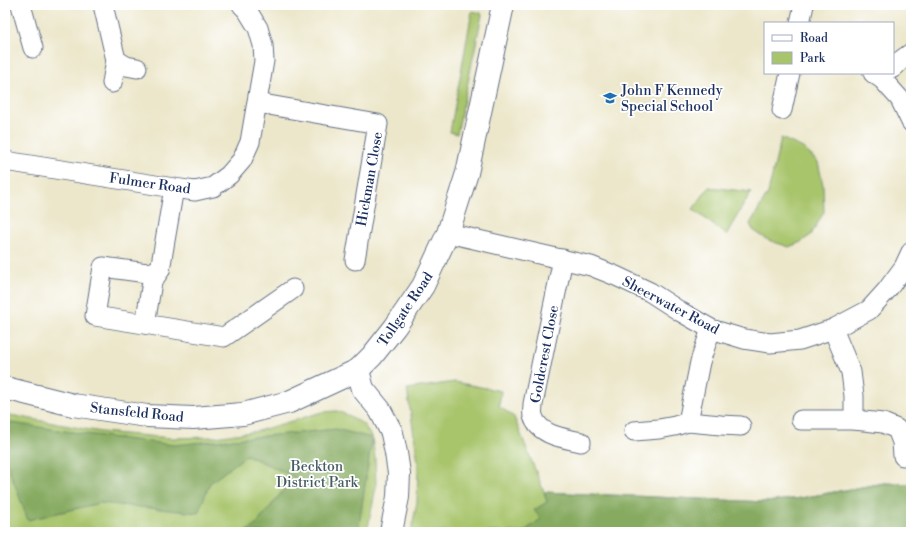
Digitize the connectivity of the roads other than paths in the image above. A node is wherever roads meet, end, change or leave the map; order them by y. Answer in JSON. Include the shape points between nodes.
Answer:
{"nodes":[{"id":1,"x":21,"y":5,"type":"edge"},
{"id":2,"x":103,"y":5,"type":"edge"},
{"id":3,"x":242,"y":5,"type":"edge"},
{"id":4,"x":503,"y":5,"type":"edge"},
{"id":5,"x":804,"y":5,"type":"edge"},
{"id":6,"x":800,"y":22,"type":"edge"},
{"id":7,"x":33,"y":48,"type":"dead end"},
{"id":8,"x":911,"y":53,"type":"edge"},
{"id":9,"x":116,"y":60,"type":"junction"},
{"id":10,"x":894,"y":66,"type":"edge"},
{"id":11,"x":137,"y":68,"type":"dead end"},
{"id":12,"x":790,"y":74,"type":"edge"},
{"id":13,"x":885,"y":74,"type":"edge"},
{"id":14,"x":112,"y":83,"type":"dead end"},
{"id":15,"x":257,"y":104,"type":"junction"},
{"id":16,"x":782,"y":110,"type":"dead end"},
{"id":17,"x":911,"y":122,"type":"edge"},
{"id":18,"x":5,"y":161,"type":"edge"},
{"id":19,"x":174,"y":188,"type":"junction"},
{"id":20,"x":448,"y":233,"type":"junction"},
{"id":21,"x":563,"y":259,"type":"junction"},
{"id":22,"x":355,"y":260,"type":"dead end"},
{"id":23,"x":909,"y":264,"type":"edge"},
{"id":24,"x":160,"y":270,"type":"junction"},
{"id":25,"x":293,"y":289,"type":"dead end"},
{"id":26,"x":145,"y":324,"type":"junction"},
{"id":27,"x":711,"y":329,"type":"junction"},
{"id":28,"x":833,"y":329,"type":"junction"},
{"id":29,"x":358,"y":370,"type":"junction"},
{"id":30,"x":5,"y":388,"type":"edge"},
{"id":31,"x":801,"y":420,"type":"dead end"},
{"id":32,"x":854,"y":420,"type":"junction"},
{"id":33,"x":688,"y":422,"type":"junction"},
{"id":34,"x":741,"y":426,"type":"dead end"},
{"id":35,"x":634,"y":431,"type":"dead end"},
{"id":36,"x":581,"y":442,"type":"dead end"},
{"id":37,"x":903,"y":456,"type":"dead end"},
{"id":38,"x":391,"y":532,"type":"edge"}],
"edges":[{"from":1,"to":7,"type":"street"},
{"from":2,"to":9,"type":"street"},
{"from":3,"to":15,"type":"street","name":"Fulmer Road","via":[[258,28],[263,45],[264,61]]},
{"from":4,"to":20,"type":"street","name":"Tollgate Road","via":[[467,173]]},
{"from":5,"to":6,"type":"street"},
{"from":8,"to":10,"type":"street"},
{"from":9,"to":11,"type":"street","via":[[126,66]]},
{"from":9,"to":14,"type":"street"},
{"from":12,"to":16,"type":"street"},
{"from":13,"to":17,"type":"street"},
{"from":15,"to":19,"type":"street","name":"Fulmer Road","via":[[250,142],[242,160],[229,175],[213,187],[195,191]]},
{"from":15,"to":22,"type":"street","name":"Hickman Close","via":[[378,124]]},
{"from":18,"to":19,"type":"street","name":"Fulmer Road"},
{"from":19,"to":24,"type":"street"},
{"from":20,"to":21,"type":"street","name":"Sheerwater Road"},
{"from":20,"to":29,"type":"street","name":"Tollgate Road","via":[[423,286],[395,327]]},
{"from":21,"to":27,"type":"street","name":"Sheerwater Road","via":[[591,266],[650,292]]},
{"from":21,"to":36,"type":"street","name":"Goldcrest Close","via":[[533,404],[534,416],[540,427],[549,434]]},
{"from":23,"to":28,"type":"street","name":"Sheerwater Road","via":[[869,310]]},
{"from":24,"to":26,"type":"street","via":[[152,282]]},
{"from":24,"to":26,"type":"street","via":[[147,273],[103,267],[95,316]]},
{"from":25,"to":26,"type":"street","via":[[224,337]]},
{"from":27,"to":28,"type":"street","name":"Sheerwater Road","via":[[744,339],[770,343],[800,340]]},
{"from":27,"to":33,"type":"street","via":[[700,362]]},
{"from":28,"to":32,"type":"street","via":[[851,372]]},
{"from":29,"to":30,"type":"street","name":"Stansfeld Road","via":[[289,402],[243,414],[193,418],[147,416],[73,405]]},
{"from":29,"to":38,"type":"street","via":[[363,389],[380,410],[392,433],[399,473],[398,497]]},
{"from":31,"to":32,"type":"street"},
{"from":32,"to":37,"type":"street","via":[[883,423],[897,429],[902,442]]},
{"from":33,"to":34,"type":"street"},
{"from":33,"to":35,"type":"street","via":[[659,429]]}]}
